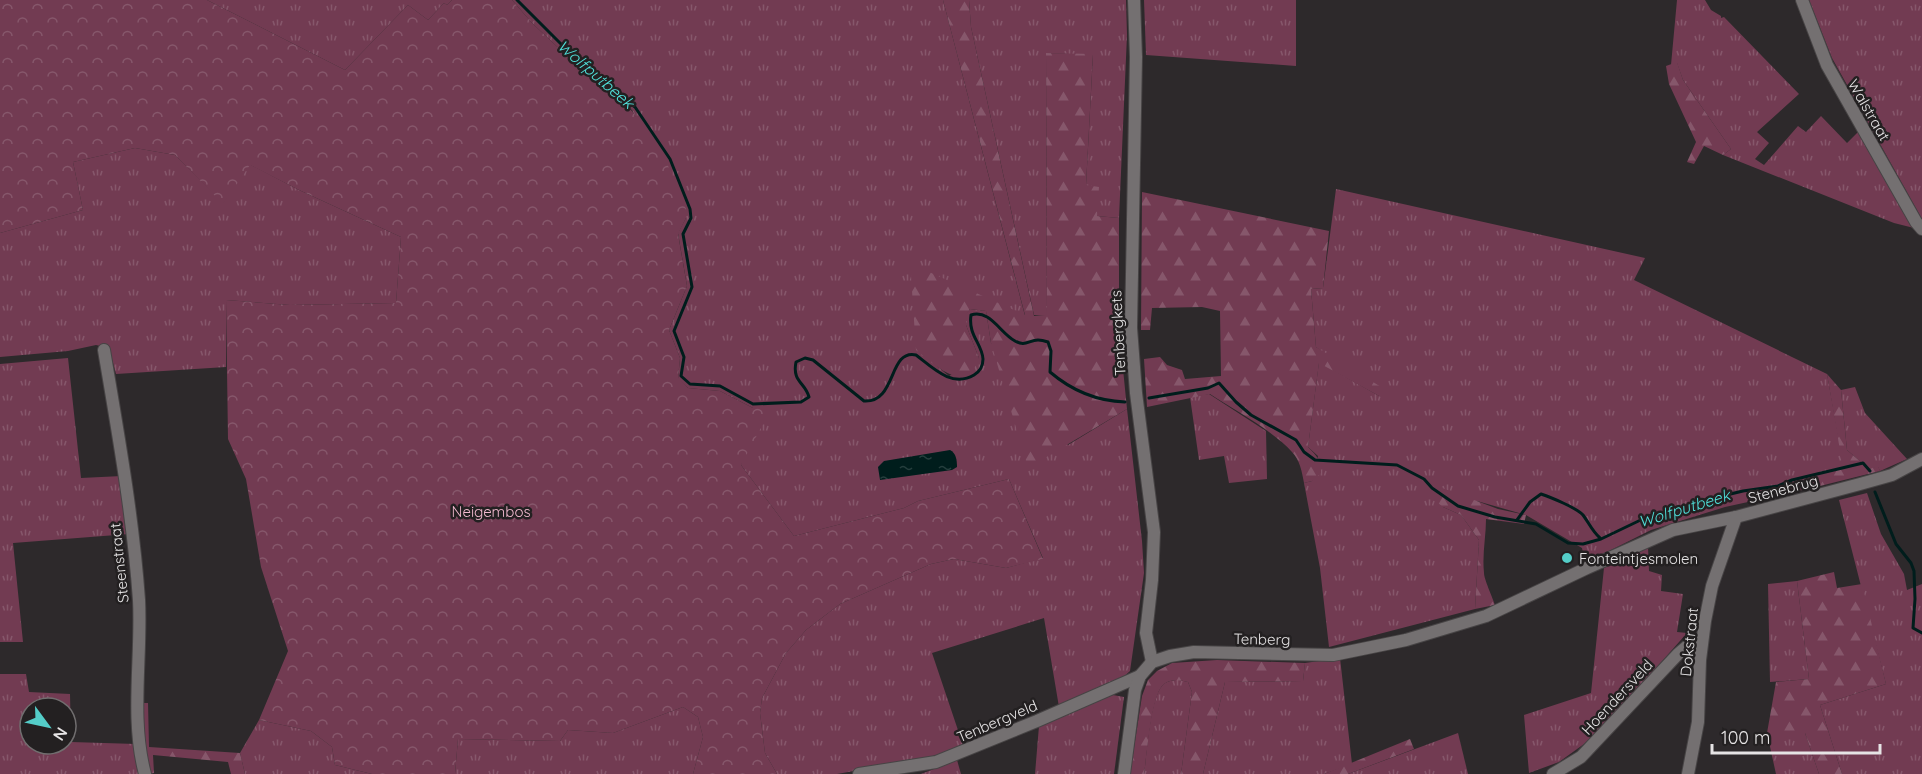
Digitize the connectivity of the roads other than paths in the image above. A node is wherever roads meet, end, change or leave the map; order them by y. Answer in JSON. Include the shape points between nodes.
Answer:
{"nodes":[{"id":1,"x":1134,"y":0,"type":"edge"},
{"id":2,"x":1802,"y":0,"type":"edge"},
{"id":3,"x":1922,"y":229,"type":"edge"},
{"id":4,"x":104,"y":350,"type":"dead end"},
{"id":5,"x":1922,"y":459,"type":"edge"},
{"id":6,"x":1736,"y":517,"type":"junction"},
{"id":7,"x":1486,"y":616,"type":"joint"},
{"id":8,"x":1702,"y":640,"type":"junction"},
{"id":9,"x":1152,"y":662,"type":"junction"},
{"id":10,"x":1140,"y":676,"type":"junction"},
{"id":11,"x":145,"y":774,"type":"edge"},
{"id":12,"x":859,"y":774,"type":"edge"},
{"id":13,"x":1124,"y":774,"type":"edge"},
{"id":14,"x":1553,"y":774,"type":"edge"},
{"id":15,"x":1688,"y":774,"type":"edge"}],
"edges":[{"from":1,"to":9,"type":"street","name":"Tenbergkets","via":[[1131,328],[1154,532],[1146,633]]},
{"from":2,"to":3,"type":"street","name":"Walstraat","via":[[1827,65]]},
{"from":4,"to":11,"type":"street","name":"Steenstraat","via":[[125,476],[139,602],[138,696]]},
{"from":5,"to":6,"type":"street","name":"Stenebrug","via":[[1892,475]]},
{"from":6,"to":7,"type":"street","name":"Stenebrug","via":[[1673,530]]},
{"from":6,"to":8,"type":"street","name":"Dokstraat","via":[[1712,586]]},
{"from":7,"to":9,"type":"street","name":"Tenberg","via":[[1406,640],[1333,655],[1194,652]]},
{"from":8,"to":14,"type":"street","name":"Hoendersveld","via":[[1692,642],[1678,654],[1581,757]]},
{"from":8,"to":15,"type":"street","name":"Dokstraat","via":[[1698,722]]},
{"from":9,"to":10,"type":"street"},
{"from":10,"to":12,"type":"street","name":"Tenbergveld","via":[[936,762]]},
{"from":10,"to":13,"type":"street"}]}
